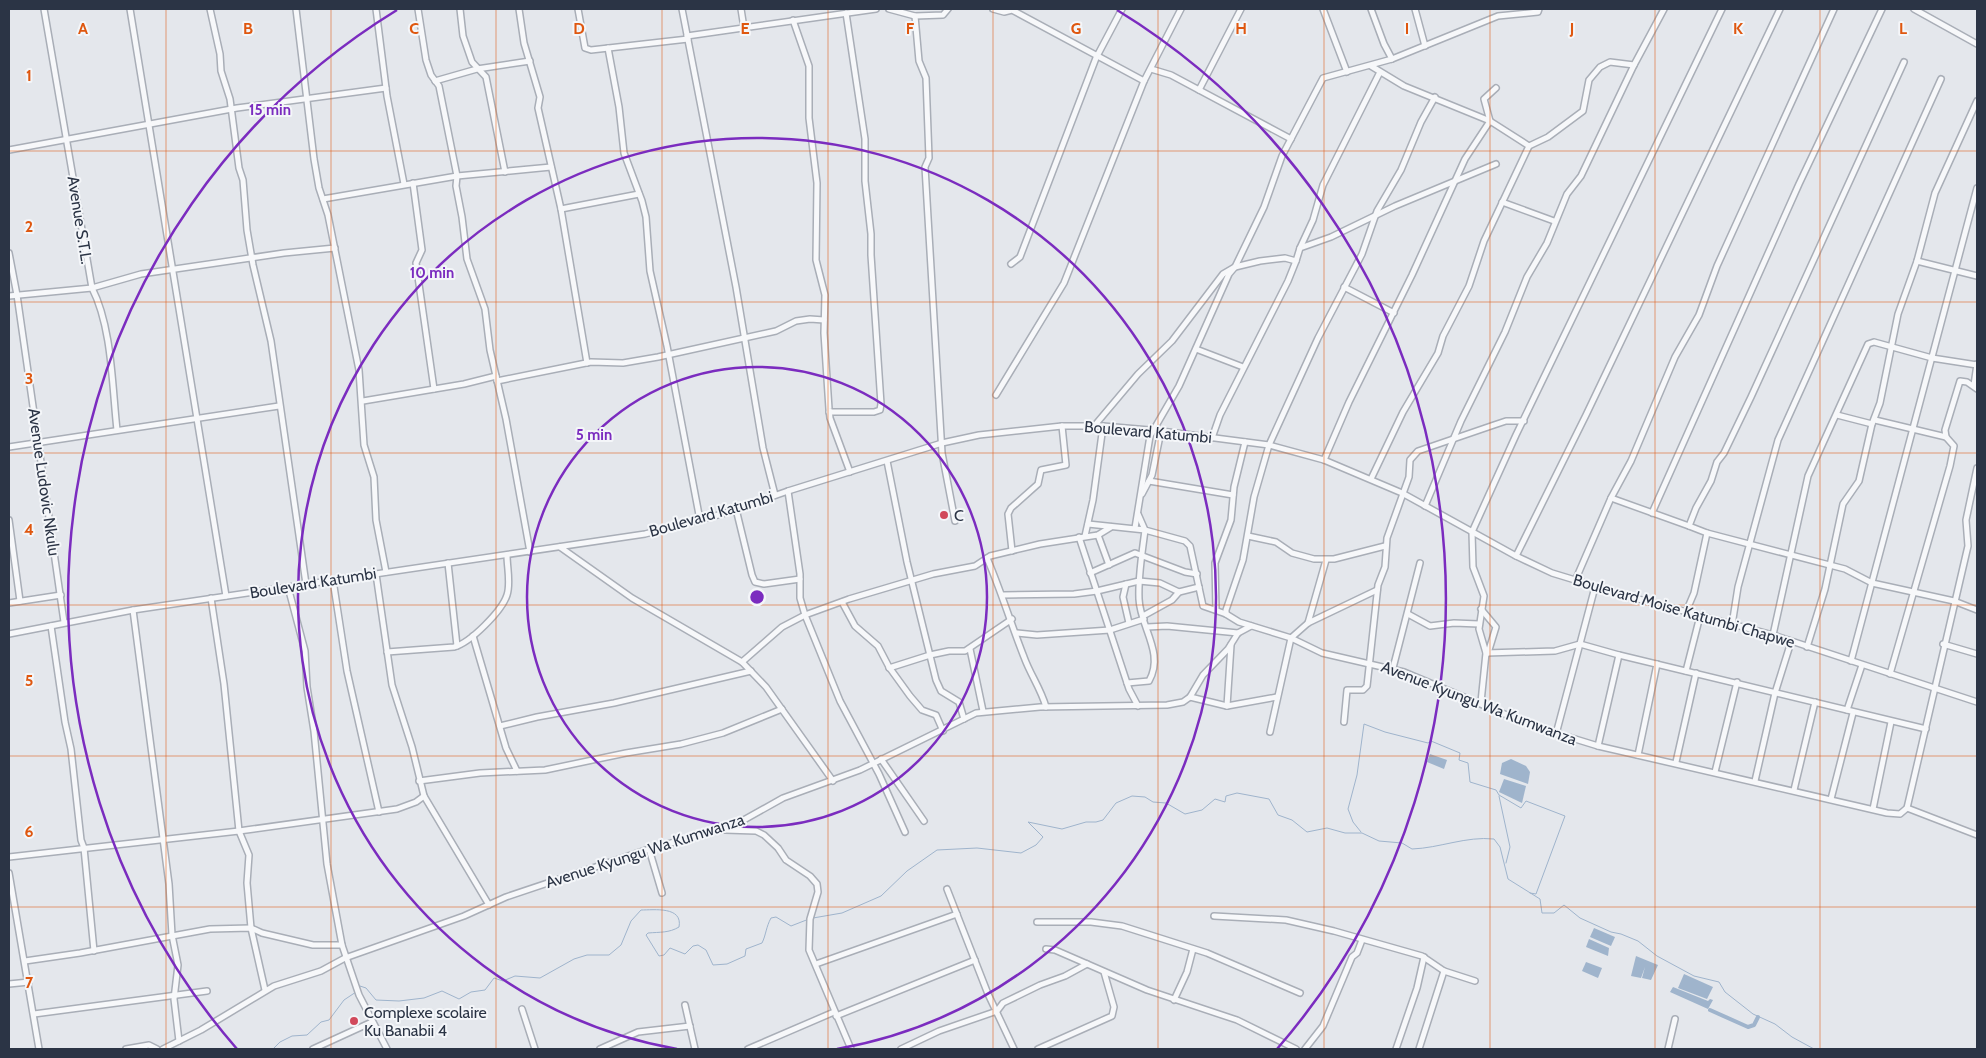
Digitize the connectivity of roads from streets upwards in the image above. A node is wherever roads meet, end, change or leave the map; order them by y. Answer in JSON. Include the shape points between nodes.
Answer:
{"nodes":[{"id":1,"x":44,"y":9,"type":"edge"},
{"id":2,"x":130,"y":9,"type":"edge"},
{"id":3,"x":210,"y":9,"type":"edge"},
{"id":4,"x":296,"y":9,"type":"edge"},
{"id":5,"x":376,"y":9,"type":"edge"},
{"id":6,"x":418,"y":9,"type":"edge"},
{"id":7,"x":460,"y":9,"type":"edge"},
{"id":8,"x":519,"y":9,"type":"edge"},
{"id":9,"x":578,"y":9,"type":"edge"},
{"id":10,"x":682,"y":9,"type":"edge"},
{"id":11,"x":742,"y":9,"type":"edge"},
{"id":12,"x":876,"y":9,"type":"edge"},
{"id":13,"x":889,"y":9,"type":"edge"},
{"id":14,"x":948,"y":9,"type":"edge"},
{"id":15,"x":993,"y":9,"type":"edge"},
{"id":16,"x":1122,"y":9,"type":"edge"},
{"id":17,"x":1181,"y":9,"type":"edge"},
{"id":18,"x":1241,"y":9,"type":"edge"},
{"id":19,"x":1323,"y":9,"type":"edge"},
{"id":20,"x":1370,"y":9,"type":"edge"},
{"id":21,"x":1415,"y":9,"type":"edge"},
{"id":22,"x":1539,"y":9,"type":"edge"},
{"id":23,"x":1664,"y":9,"type":"edge"},
{"id":24,"x":1722,"y":9,"type":"edge"},
{"id":25,"x":1780,"y":9,"type":"edge"},
{"id":26,"x":1834,"y":9,"type":"edge"},
{"id":27,"x":1882,"y":9,"type":"edge"},
{"id":28,"x":1914,"y":9,"type":"edge"},
{"id":29,"x":903,"y":11,"type":"edge"},
{"id":30,"x":846,"y":13,"type":"junction"},
{"id":31,"x":915,"y":16,"type":"junction"},
{"id":32,"x":793,"y":20,"type":"junction"},
{"id":33,"x":744,"y":28,"type":"junction"},
{"id":34,"x":688,"y":37,"type":"junction"},
{"id":35,"x":1977,"y":44,"type":"edge"},
{"id":36,"x":1425,"y":46,"type":"junction"},
{"id":37,"x":608,"y":48,"type":"junction"},
{"id":38,"x":1097,"y":57,"type":"junction"},
{"id":39,"x":1392,"y":59,"type":"junction"},
{"id":40,"x":530,"y":61,"type":"junction"},
{"id":41,"x":1904,"y":62,"type":"dead end"},
{"id":42,"x":1634,"y":65,"type":"junction"},
{"id":43,"x":1371,"y":66,"type":"junction"},
{"id":44,"x":478,"y":69,"type":"junction"},
{"id":45,"x":1151,"y":69,"type":"junction"},
{"id":46,"x":1347,"y":72,"type":"junction"},
{"id":47,"x":1380,"y":72,"type":"junction"},
{"id":48,"x":1941,"y":80,"type":"dead end"},
{"id":49,"x":435,"y":81,"type":"junction"},
{"id":50,"x":1144,"y":81,"type":"junction"},
{"id":51,"x":386,"y":88,"type":"junction"},
{"id":52,"x":1496,"y":88,"type":"dead end"},
{"id":53,"x":1199,"y":90,"type":"junction"},
{"id":54,"x":1435,"y":97,"type":"junction"},
{"id":55,"x":307,"y":99,"type":"junction"},
{"id":56,"x":1977,"y":101,"type":"edge"},
{"id":57,"x":231,"y":109,"type":"junction"},
{"id":58,"x":1490,"y":121,"type":"junction"},
{"id":59,"x":149,"y":125,"type":"junction"},
{"id":60,"x":1291,"y":139,"type":"junction"},
{"id":61,"x":67,"y":140,"type":"junction"},
{"id":62,"x":1529,"y":146,"type":"junction"},
{"id":63,"x":9,"y":150,"type":"edge"},
{"id":64,"x":1496,"y":164,"type":"dead end"},
{"id":65,"x":551,"y":168,"type":"junction"},
{"id":66,"x":505,"y":172,"type":"junction"},
{"id":67,"x":457,"y":176,"type":"junction"},
{"id":68,"x":1456,"y":180,"type":"junction"},
{"id":69,"x":413,"y":183,"type":"junction"},
{"id":70,"x":404,"y":184,"type":"junction"},
{"id":71,"x":1977,"y":188,"type":"edge"},
{"id":72,"x":639,"y":194,"type":"junction"},
{"id":73,"x":323,"y":199,"type":"junction"},
{"id":74,"x":1502,"y":202,"type":"junction"},
{"id":75,"x":561,"y":210,"type":"junction"},
{"id":76,"x":1376,"y":216,"type":"junction"},
{"id":77,"x":1554,"y":221,"type":"junction"},
{"id":78,"x":335,"y":248,"type":"junction"},
{"id":79,"x":1300,"y":248,"type":"junction"},
{"id":80,"x":9,"y":253,"type":"edge"},
{"id":81,"x":252,"y":258,"type":"junction"},
{"id":82,"x":1296,"y":260,"type":"junction"},
{"id":83,"x":1917,"y":261,"type":"junction"},
{"id":84,"x":1011,"y":264,"type":"dead end"},
{"id":85,"x":1235,"y":268,"type":"junction"},
{"id":86,"x":173,"y":270,"type":"junction"},
{"id":87,"x":1954,"y":270,"type":"junction"},
{"id":88,"x":1977,"y":276,"type":"edge"},
{"id":89,"x":1344,"y":287,"type":"junction"},
{"id":90,"x":92,"y":288,"type":"junction"},
{"id":91,"x":17,"y":295,"type":"junction"},
{"id":92,"x":9,"y":296,"type":"edge"},
{"id":93,"x":1394,"y":313,"type":"junction"},
{"id":94,"x":824,"y":320,"type":"junction"},
{"id":95,"x":744,"y":337,"type":"junction"},
{"id":96,"x":1891,"y":347,"type":"junction"},
{"id":97,"x":1196,"y":349,"type":"junction"},
{"id":98,"x":668,"y":354,"type":"junction"},
{"id":99,"x":1932,"y":358,"type":"junction"},
{"id":100,"x":587,"y":363,"type":"junction"},
{"id":101,"x":1977,"y":364,"type":"edge"},
{"id":102,"x":1243,"y":367,"type":"junction"},
{"id":103,"x":496,"y":378,"type":"junction"},
{"id":104,"x":1975,"y":387,"type":"edge"},
{"id":105,"x":434,"y":389,"type":"junction"},
{"id":106,"x":996,"y":394,"type":"dead end"},
{"id":107,"x":363,"y":400,"type":"junction"},
{"id":108,"x":279,"y":406,"type":"junction"},
{"id":109,"x":829,"y":412,"type":"junction"},
{"id":110,"x":1837,"y":415,"type":"junction"},
{"id":111,"x":197,"y":420,"type":"junction"},
{"id":112,"x":1524,"y":421,"type":"junction"},
{"id":113,"x":1874,"y":422,"type":"junction"},
{"id":114,"x":1095,"y":425,"type":"junction"},
{"id":115,"x":1062,"y":426,"type":"junction"},
{"id":116,"x":1103,"y":426,"type":"junction"},
{"id":117,"x":117,"y":430,"type":"junction"},
{"id":118,"x":1911,"y":430,"type":"junction"},
{"id":119,"x":1153,"y":431,"type":"junction"},
{"id":120,"x":1161,"y":431,"type":"junction"},
{"id":121,"x":1946,"y":437,"type":"junction"},
{"id":122,"x":1212,"y":438,"type":"junction"},
{"id":123,"x":1452,"y":440,"type":"junction"},
{"id":124,"x":38,"y":442,"type":"junction"},
{"id":125,"x":1245,"y":442,"type":"junction"},
{"id":126,"x":942,"y":443,"type":"junction"},
{"id":127,"x":1268,"y":445,"type":"junction"},
{"id":128,"x":9,"y":447,"type":"edge"},
{"id":129,"x":1324,"y":460,"type":"junction"},
{"id":130,"x":887,"y":461,"type":"junction"},
{"id":131,"x":1977,"y":468,"type":"edge"},
{"id":132,"x":850,"y":472,"type":"junction"},
{"id":133,"x":1371,"y":479,"type":"junction"},
{"id":134,"x":1150,"y":481,"type":"junction"},
{"id":135,"x":788,"y":491,"type":"junction"},
{"id":136,"x":1402,"y":493,"type":"junction"},
{"id":137,"x":776,"y":495,"type":"junction"},
{"id":138,"x":1233,"y":495,"type":"junction"},
{"id":139,"x":1140,"y":497,"type":"junction"},
{"id":140,"x":1610,"y":498,"type":"junction"},
{"id":141,"x":1424,"y":506,"type":"junction"},
{"id":142,"x":736,"y":509,"type":"junction"},
{"id":143,"x":1652,"y":513,"type":"junction"},
{"id":144,"x":1138,"y":514,"type":"junction"},
{"id":145,"x":9,"y":520,"type":"edge"},
{"id":146,"x":700,"y":520,"type":"junction"},
{"id":147,"x":955,"y":521,"type":"dead end"},
{"id":148,"x":1088,"y":524,"type":"junction"},
{"id":149,"x":1689,"y":526,"type":"junction"},
{"id":150,"x":1111,"y":527,"type":"junction"},
{"id":151,"x":1135,"y":528,"type":"junction"},
{"id":152,"x":1145,"y":530,"type":"junction"},
{"id":153,"x":1472,"y":532,"type":"junction"},
{"id":154,"x":1707,"y":533,"type":"junction"},
{"id":155,"x":1098,"y":535,"type":"junction"},
{"id":156,"x":1082,"y":536,"type":"junction"},
{"id":157,"x":1248,"y":536,"type":"junction"},
{"id":158,"x":1749,"y":545,"type":"junction"},
{"id":159,"x":1385,"y":546,"type":"junction"},
{"id":160,"x":560,"y":547,"type":"junction"},
{"id":161,"x":1012,"y":550,"type":"junction"},
{"id":162,"x":530,"y":552,"type":"junction"},
{"id":163,"x":507,"y":555,"type":"junction"},
{"id":164,"x":1141,"y":555,"type":"junction"},
{"id":165,"x":1516,"y":556,"type":"junction"},
{"id":166,"x":1789,"y":556,"type":"junction"},
{"id":167,"x":987,"y":558,"type":"junction"},
{"id":168,"x":1326,"y":560,"type":"junction"},
{"id":169,"x":448,"y":563,"type":"junction"},
{"id":170,"x":1420,"y":563,"type":"dead end"},
{"id":171,"x":1109,"y":566,"type":"junction"},
{"id":172,"x":1829,"y":566,"type":"junction"},
{"id":173,"x":386,"y":572,"type":"junction"},
{"id":174,"x":1090,"y":573,"type":"junction"},
{"id":175,"x":376,"y":574,"type":"junction"},
{"id":176,"x":1197,"y":574,"type":"junction"},
{"id":177,"x":800,"y":578,"type":"junction"},
{"id":178,"x":334,"y":580,"type":"junction"},
{"id":179,"x":913,"y":581,"type":"junction"},
{"id":180,"x":1138,"y":581,"type":"junction"},
{"id":181,"x":1575,"y":581,"type":"junction"},
{"id":182,"x":1872,"y":583,"type":"junction"},
{"id":183,"x":306,"y":584,"type":"junction"},
{"id":184,"x":1126,"y":584,"type":"junction"},
{"id":185,"x":288,"y":587,"type":"junction"},
{"id":186,"x":1595,"y":587,"type":"junction"},
{"id":187,"x":1199,"y":588,"type":"junction"},
{"id":188,"x":1377,"y":590,"type":"junction"},
{"id":189,"x":1097,"y":592,"type":"junction"},
{"id":190,"x":1179,"y":592,"type":"junction"},
{"id":191,"x":1913,"y":593,"type":"junction"},
{"id":192,"x":61,"y":595,"type":"junction"},
{"id":193,"x":1003,"y":595,"type":"junction"},
{"id":194,"x":226,"y":596,"type":"junction"},
{"id":195,"x":1368,"y":596,"type":"junction"},
{"id":196,"x":1377,"y":597,"type":"junction"},
{"id":197,"x":211,"y":598,"type":"junction"},
{"id":198,"x":20,"y":601,"type":"junction"},
{"id":199,"x":1954,"y":601,"type":"junction"},
{"id":200,"x":842,"y":602,"type":"junction"},
{"id":201,"x":9,"y":603,"type":"edge"},
{"id":202,"x":1481,"y":609,"type":"junction"},
{"id":203,"x":133,"y":610,"type":"junction"},
{"id":204,"x":1216,"y":610,"type":"junction"},
{"id":205,"x":1977,"y":610,"type":"edge"},
{"id":206,"x":1686,"y":612,"type":"junction"},
{"id":207,"x":1226,"y":614,"type":"junction"},
{"id":208,"x":1408,"y":614,"type":"junction"},
{"id":209,"x":805,"y":615,"type":"junction"},
{"id":210,"x":1700,"y":616,"type":"junction"},
{"id":211,"x":1143,"y":617,"type":"junction"},
{"id":212,"x":1012,"y":619,"type":"junction"},
{"id":213,"x":64,"y":622,"type":"junction"},
{"id":214,"x":1129,"y":623,"type":"junction"},
{"id":215,"x":1308,"y":623,"type":"junction"},
{"id":216,"x":1479,"y":624,"type":"junction"},
{"id":217,"x":1732,"y":625,"type":"junction"},
{"id":218,"x":51,"y":626,"type":"junction"},
{"id":219,"x":1251,"y":626,"type":"junction"},
{"id":220,"x":1147,"y":627,"type":"junction"},
{"id":221,"x":1110,"y":630,"type":"junction"},
{"id":222,"x":1017,"y":633,"type":"junction"},
{"id":223,"x":1238,"y":633,"type":"junction"},
{"id":224,"x":9,"y":634,"type":"edge"},
{"id":225,"x":1772,"y":635,"type":"junction"},
{"id":226,"x":473,"y":636,"type":"junction"},
{"id":227,"x":1291,"y":638,"type":"junction"},
{"id":228,"x":1791,"y":642,"type":"junction"},
{"id":229,"x":1580,"y":644,"type":"junction"},
{"id":230,"x":1943,"y":644,"type":"junction"},
{"id":231,"x":1231,"y":645,"type":"junction"},
{"id":232,"x":457,"y":646,"type":"junction"},
{"id":233,"x":1807,"y":647,"type":"junction"},
{"id":234,"x":970,"y":649,"type":"junction"},
{"id":235,"x":387,"y":652,"type":"junction"},
{"id":236,"x":1487,"y":653,"type":"junction"},
{"id":237,"x":1977,"y":654,"type":"edge"},
{"id":238,"x":930,"y":655,"type":"junction"},
{"id":239,"x":1619,"y":655,"type":"junction"},
{"id":240,"x":1851,"y":661,"type":"junction"},
{"id":241,"x":742,"y":662,"type":"junction"},
{"id":242,"x":1369,"y":662,"type":"junction"},
{"id":243,"x":1657,"y":664,"type":"junction"},
{"id":244,"x":1862,"y":664,"type":"junction"},
{"id":245,"x":890,"y":668,"type":"junction"},
{"id":246,"x":1393,"y":668,"type":"junction"},
{"id":247,"x":751,"y":670,"type":"junction"},
{"id":248,"x":1686,"y":671,"type":"junction"},
{"id":249,"x":1696,"y":673,"type":"junction"},
{"id":250,"x":1890,"y":674,"type":"junction"},
{"id":251,"x":1737,"y":682,"type":"junction"},
{"id":252,"x":1127,"y":683,"type":"junction"},
{"id":253,"x":1935,"y":688,"type":"junction"},
{"id":254,"x":1775,"y":693,"type":"junction"},
{"id":255,"x":1190,"y":697,"type":"junction"},
{"id":256,"x":1277,"y":697,"type":"junction"},
{"id":257,"x":1481,"y":702,"type":"junction"},
{"id":258,"x":1815,"y":702,"type":"junction"},
{"id":259,"x":1977,"y":702,"type":"edge"},
{"id":260,"x":1138,"y":706,"type":"junction"},
{"id":261,"x":1227,"y":706,"type":"junction"},
{"id":262,"x":1046,"y":707,"type":"junction"},
{"id":263,"x":782,"y":709,"type":"junction"},
{"id":264,"x":983,"y":711,"type":"junction"},
{"id":265,"x":1850,"y":711,"type":"junction"},
{"id":266,"x":964,"y":719,"type":"junction"},
{"id":267,"x":1344,"y":722,"type":"dead end"},
{"id":268,"x":1891,"y":722,"type":"junction"},
{"id":269,"x":500,"y":726,"type":"junction"},
{"id":270,"x":1926,"y":729,"type":"junction"},
{"id":271,"x":943,"y":730,"type":"junction"},
{"id":272,"x":1270,"y":732,"type":"dead end"},
{"id":273,"x":1556,"y":734,"type":"junction"},
{"id":274,"x":1598,"y":746,"type":"junction"},
{"id":275,"x":1638,"y":755,"type":"junction"},
{"id":276,"x":881,"y":759,"type":"junction"},
{"id":277,"x":1676,"y":762,"type":"junction"},
{"id":278,"x":873,"y":763,"type":"junction"},
{"id":279,"x":517,"y":772,"type":"junction"},
{"id":280,"x":1715,"y":772,"type":"junction"},
{"id":281,"x":419,"y":781,"type":"junction"},
{"id":282,"x":833,"y":781,"type":"junction"},
{"id":283,"x":1755,"y":781,"type":"junction"},
{"id":284,"x":1794,"y":790,"type":"junction"},
{"id":285,"x":424,"y":796,"type":"junction"},
{"id":286,"x":1830,"y":799,"type":"junction"},
{"id":287,"x":1907,"y":808,"type":"junction"},
{"id":288,"x":1873,"y":809,"type":"junction"},
{"id":289,"x":379,"y":812,"type":"junction"},
{"id":290,"x":322,"y":819,"type":"junction"},
{"id":291,"x":924,"y":821,"type":"dead end"},
{"id":292,"x":716,"y":830,"type":"junction"},
{"id":293,"x":239,"y":831,"type":"junction"},
{"id":294,"x":905,"y":832,"type":"dead end"},
{"id":295,"x":1977,"y":835,"type":"edge"},
{"id":296,"x":163,"y":838,"type":"junction"},
{"id":297,"x":84,"y":848,"type":"junction"},
{"id":298,"x":648,"y":849,"type":"junction"},
{"id":299,"x":9,"y":857,"type":"edge"},
{"id":300,"x":9,"y":872,"type":"edge"},
{"id":301,"x":947,"y":889,"type":"dead end"},
{"id":302,"x":662,"y":893,"type":"dead end"},
{"id":303,"x":489,"y":905,"type":"junction"},
{"id":304,"x":957,"y":914,"type":"junction"},
{"id":305,"x":1214,"y":916,"type":"dead end"},
{"id":306,"x":1037,"y":922,"type":"dead end"},
{"id":307,"x":251,"y":928,"type":"junction"},
{"id":308,"x":172,"y":935,"type":"junction"},
{"id":309,"x":1362,"y":940,"type":"junction"},
{"id":310,"x":342,"y":945,"type":"junction"},
{"id":311,"x":1046,"y":949,"type":"dead end"},
{"id":312,"x":1193,"y":949,"type":"junction"},
{"id":313,"x":94,"y":951,"type":"junction"},
{"id":314,"x":1424,"y":957,"type":"junction"},
{"id":315,"x":345,"y":958,"type":"junction"},
{"id":316,"x":975,"y":960,"type":"junction"},
{"id":317,"x":25,"y":961,"type":"junction"},
{"id":318,"x":816,"y":964,"type":"junction"},
{"id":319,"x":1087,"y":964,"type":"junction"},
{"id":320,"x":1444,"y":971,"type":"junction"},
{"id":321,"x":1104,"y":972,"type":"junction"},
{"id":322,"x":1475,"y":980,"type":"dead end"},
{"id":323,"x":29,"y":982,"type":"junction"},
{"id":324,"x":9,"y":984,"type":"edge"},
{"id":325,"x":265,"y":990,"type":"junction"},
{"id":326,"x":207,"y":991,"type":"dead end"},
{"id":327,"x":1300,"y":993,"type":"dead end"},
{"id":328,"x":176,"y":995,"type":"junction"},
{"id":329,"x":1174,"y":1000,"type":"junction"},
{"id":330,"x":685,"y":1005,"type":"dead end"},
{"id":331,"x":522,"y":1009,"type":"dead end"},
{"id":332,"x":997,"y":1012,"type":"junction"},
{"id":333,"x":34,"y":1014,"type":"junction"},
{"id":334,"x":835,"y":1014,"type":"junction"},
{"id":335,"x":1675,"y":1018,"type":"dead end"},
{"id":336,"x":372,"y":1022,"type":"junction"},
{"id":337,"x":690,"y":1026,"type":"junction"},
{"id":338,"x":180,"y":1041,"type":"junction"},
{"id":339,"x":1282,"y":1046,"type":"edge"},
{"id":340,"x":39,"y":1049,"type":"edge"},
{"id":341,"x":126,"y":1049,"type":"edge"},
{"id":342,"x":157,"y":1049,"type":"edge"},
{"id":343,"x":163,"y":1049,"type":"edge"},
{"id":344,"x":313,"y":1049,"type":"edge"},
{"id":345,"x":387,"y":1049,"type":"edge"},
{"id":346,"x":535,"y":1049,"type":"edge"},
{"id":347,"x":600,"y":1049,"type":"edge"},
{"id":348,"x":696,"y":1049,"type":"edge"},
{"id":349,"x":748,"y":1049,"type":"edge"},
{"id":350,"x":852,"y":1049,"type":"edge"},
{"id":351,"x":901,"y":1049,"type":"edge"},
{"id":352,"x":1014,"y":1049,"type":"edge"},
{"id":353,"x":1038,"y":1049,"type":"edge"},
{"id":354,"x":1296,"y":1049,"type":"edge"},
{"id":355,"x":1305,"y":1049,"type":"edge"},
{"id":356,"x":1396,"y":1049,"type":"edge"},
{"id":357,"x":1419,"y":1049,"type":"edge"},
{"id":358,"x":1668,"y":1049,"type":"edge"}],
"edges":[{"from":1,"to":61,"type":"street","name":"Avenue S.T.L."},
{"from":2,"to":59,"type":"street"},
{"from":3,"to":57,"type":"street"},
{"from":4,"to":55,"type":"street"},
{"from":5,"to":51,"type":"street"},
{"from":6,"to":49,"type":"street","via":[[426,60]]},
{"from":7,"to":44,"type":"street","via":[[463,36],[472,62]]},
{"from":8,"to":40,"type":"street"},
{"from":9,"to":37,"type":"street","via":[[585,48]]},
{"from":10,"to":34,"type":"street"},
{"from":11,"to":33,"type":"street"},
{"from":12,"to":30,"type":"street"},
{"from":13,"to":29,"type":"street"},
{"from":14,"to":31,"type":"street","via":[[943,15]]},
{"from":15,"to":38,"type":"street","via":[[1012,10]]},
{"from":16,"to":38,"type":"street"},
{"from":17,"to":45,"type":"street"},
{"from":18,"to":53,"type":"street"},
{"from":19,"to":46,"type":"street"},
{"from":20,"to":39,"type":"street"},
{"from":21,"to":36,"type":"street"},
{"from":22,"to":36,"type":"street","via":[[1538,12],[1498,16]]},
{"from":23,"to":42,"type":"street"},
{"from":24,"to":112,"type":"street"},
{"from":25,"to":165,"type":"street"},
{"from":26,"to":140,"type":"street","via":[[1717,266],[1699,315],[1676,357],[1631,461]]},
{"from":27,"to":143,"type":"street","via":[[1795,193]]},
{"from":28,"to":35,"type":"street"},
{"from":29,"to":31,"type":"street"},
{"from":30,"to":32,"type":"street"},
{"from":30,"to":109,"type":"street","via":[[865,139],[864,181],[871,234],[881,404],[880,410],[874,412]]},
{"from":31,"to":126,"type":"street","via":[[919,61],[926,78],[929,158],[925,166]]},
{"from":32,"to":33,"type":"street"},
{"from":32,"to":94,"type":"street","via":[[809,66],[809,118],[817,183],[816,260],[825,295]]},
{"from":33,"to":34,"type":"street"},
{"from":34,"to":37,"type":"street"},
{"from":34,"to":95,"type":"street"},
{"from":36,"to":39,"type":"street"},
{"from":37,"to":72,"type":"street","via":[[624,153]]},
{"from":38,"to":50,"type":"street"},
{"from":38,"to":84,"type":"street","via":[[1020,257]]},
{"from":39,"to":43,"type":"street"},
{"from":40,"to":44,"type":"street"},
{"from":40,"to":65,"type":"street","via":[[540,97],[538,108]]},
{"from":41,"to":149,"type":"street"},
{"from":42,"to":62,"type":"street","via":[[1610,62],[1600,67],[1590,80],[1583,110],[1548,137]]},
{"from":42,"to":77,"type":"street","via":[[1581,176],[1570,189]]},
{"from":43,"to":46,"type":"street"},
{"from":43,"to":47,"type":"street"},
{"from":44,"to":49,"type":"street"},
{"from":44,"to":66,"type":"street","via":[[486,78]]},
{"from":45,"to":50,"type":"street"},
{"from":45,"to":53,"type":"street","via":[[1171,75]]},
{"from":46,"to":60,"type":"street","via":[[1323,78]]},
{"from":47,"to":54,"type":"street","via":[[1404,86]]},
{"from":47,"to":79,"type":"street","via":[[1324,185]]},
{"from":48,"to":158,"type":"street","via":[[1778,440]]},
{"from":49,"to":67,"type":"street","via":[[439,86]]},
{"from":50,"to":106,"type":"street","via":[[1064,283]]},
{"from":51,"to":55,"type":"street"},
{"from":51,"to":70,"type":"street"},
{"from":52,"to":58,"type":"street","via":[[1484,99]]},
{"from":53,"to":60,"type":"street"},
{"from":54,"to":58,"type":"street"},
{"from":54,"to":76,"type":"street"},
{"from":55,"to":57,"type":"street"},
{"from":55,"to":73,"type":"street","via":[[314,159]]},
{"from":56,"to":83,"type":"street","via":[[1935,192]]},
{"from":57,"to":59,"type":"street"},
{"from":57,"to":81,"type":"street"},
{"from":58,"to":62,"type":"street"},
{"from":58,"to":68,"type":"street"},
{"from":59,"to":61,"type":"street"},
{"from":59,"to":86,"type":"street"},
{"from":60,"to":85,"type":"street"},
{"from":61,"to":63,"type":"street"},
{"from":61,"to":90,"type":"street","name":"Avenue S.T.L."},
{"from":62,"to":74,"type":"street"},
{"from":64,"to":68,"type":"street"},
{"from":65,"to":66,"type":"street"},
{"from":65,"to":75,"type":"street"},
{"from":66,"to":67,"type":"street"},
{"from":67,"to":69,"type":"street"},
{"from":67,"to":103,"type":"street","via":[[467,259],[485,308]]},
{"from":68,"to":76,"type":"street"},
{"from":68,"to":93,"type":"street"},
{"from":69,"to":70,"type":"street"},
{"from":69,"to":105,"type":"street","via":[[422,250],[416,263]]},
{"from":70,"to":73,"type":"street"},
{"from":71,"to":87,"type":"street"},
{"from":72,"to":75,"type":"street"},
{"from":72,"to":98,"type":"street","via":[[646,217],[650,271]]},
{"from":73,"to":78,"type":"street"},
{"from":74,"to":77,"type":"street"},
{"from":74,"to":133,"type":"street","via":[[1438,353],[1403,412]]},
{"from":75,"to":100,"type":"street"},
{"from":76,"to":79,"type":"street"},
{"from":76,"to":89,"type":"street","via":[[1364,249]]},
{"from":77,"to":123,"type":"street","via":[[1547,242]]},
{"from":78,"to":81,"type":"street"},
{"from":78,"to":107,"type":"street"},
{"from":79,"to":82,"type":"street"},
{"from":80,"to":91,"type":"street","name":"Avenue Ludovic Nkulu"},
{"from":81,"to":86,"type":"street"},
{"from":81,"to":108,"type":"street","via":[[271,341]]},
{"from":82,"to":85,"type":"street","via":[[1260,261]]},
{"from":82,"to":102,"type":"street","via":[[1280,298]]},
{"from":83,"to":87,"type":"street"},
{"from":83,"to":96,"type":"street","via":[[1898,314]]},
{"from":85,"to":97,"type":"street"},
{"from":85,"to":114,"type":"street","via":[[1223,274],[1172,341],[1138,374]]},
{"from":86,"to":90,"type":"street","via":[[141,274]]},
{"from":86,"to":111,"type":"street"},
{"from":87,"to":88,"type":"street"},
{"from":87,"to":99,"type":"street"},
{"from":89,"to":93,"type":"street"},
{"from":89,"to":127,"type":"street"},
{"from":90,"to":91,"type":"street"},
{"from":90,"to":117,"type":"street","name":"Avenue S.T.L.","via":[[104,325]]},
{"from":91,"to":92,"type":"street"},
{"from":91,"to":124,"type":"street","name":"Avenue Ludovic Nkulu"},
{"from":93,"to":129,"type":"street"},
{"from":94,"to":95,"type":"street","via":[[796,321],[776,331]]},
{"from":94,"to":109,"type":"street"},
{"from":95,"to":98,"type":"street"},
{"from":95,"to":137,"type":"street","via":[[763,448]]},
{"from":96,"to":99,"type":"street"},
{"from":96,"to":110,"type":"street","via":[[1869,343]]},
{"from":96,"to":113,"type":"street"},
{"from":97,"to":102,"type":"street"},
{"from":97,"to":119,"type":"street"},
{"from":98,"to":100,"type":"street","via":[[623,363]]},
{"from":98,"to":146,"type":"street"},
{"from":99,"to":101,"type":"street"},
{"from":99,"to":118,"type":"street"},
{"from":100,"to":103,"type":"street"},
{"from":101,"to":104,"type":"street"},
{"from":102,"to":122,"type":"street"},
{"from":103,"to":105,"type":"street"},
{"from":103,"to":162,"type":"street"},
{"from":104,"to":121,"type":"street","via":[[1960,381],[1945,430]]},
{"from":105,"to":107,"type":"street"},
{"from":107,"to":173,"type":"street","via":[[364,445],[374,477],[376,520]]},
{"from":108,"to":111,"type":"street"},
{"from":108,"to":183,"type":"street"},
{"from":109,"to":132,"type":"street"},
{"from":110,"to":113,"type":"street"},
{"from":110,"to":166,"type":"street","via":[[1808,476]]},
{"from":111,"to":117,"type":"street"},
{"from":111,"to":194,"type":"street"},
{"from":112,"to":123,"type":"street","via":[[1506,421]]},
{"from":112,"to":153,"type":"street"},
{"from":113,"to":118,"type":"street"},
{"from":113,"to":172,"type":"street","via":[[1858,481],[1843,504]]},
{"from":114,"to":115,"type":"street","name":"Boulevard Katumbi"},
{"from":114,"to":116,"type":"street","name":"Boulevard Katumbi"},
{"from":115,"to":126,"type":"street","name":"Boulevard Katumbi","via":[[998,432]]},
{"from":115,"to":161,"type":"street","via":[[1066,465],[1041,470],[1038,484],[1011,508],[1008,520]]},
{"from":116,"to":119,"type":"street","name":"Boulevard Katumbi"},
{"from":116,"to":148,"type":"street"},
{"from":117,"to":124,"type":"street"},
{"from":118,"to":121,"type":"street"},
{"from":118,"to":182,"type":"street"},
{"from":119,"to":120,"type":"street","name":"Boulevard Katumbi"},
{"from":119,"to":139,"type":"street","via":[[1147,448]]},
{"from":120,"to":122,"type":"street","name":"Boulevard Katumbi"},
{"from":120,"to":134,"type":"street"},
{"from":121,"to":191,"type":"street","via":[[1954,450]]},
{"from":122,"to":125,"type":"street","name":"Boulevard Katumbi"},
{"from":123,"to":136,"type":"street","via":[[1413,454]]},
{"from":123,"to":141,"type":"street"},
{"from":124,"to":128,"type":"street"},
{"from":124,"to":192,"type":"street","name":"Avenue Ludovic Nkulu"},
{"from":125,"to":127,"type":"street","name":"Boulevard Katumbi"},
{"from":125,"to":138,"type":"street"},
{"from":126,"to":130,"type":"street","name":"Boulevard Katumbi"},
{"from":126,"to":147,"type":"street"},
{"from":127,"to":129,"type":"street","name":"Boulevard Katumbi"},
{"from":127,"to":157,"type":"street","via":[[1254,497]]},
{"from":129,"to":133,"type":"street","name":"Boulevard Katumbi"},
{"from":130,"to":132,"type":"street","name":"Boulevard Katumbi"},
{"from":130,"to":179,"type":"street"},
{"from":131,"to":199,"type":"street","via":[[1966,520],[1968,546]]},
{"from":132,"to":135,"type":"street","name":"Boulevard Katumbi"},
{"from":133,"to":136,"type":"street","name":"Boulevard Katumbi"},
{"from":134,"to":138,"type":"street"},
{"from":134,"to":139,"type":"street"},
{"from":135,"to":137,"type":"street","name":"Boulevard Katumbi"},
{"from":135,"to":177,"type":"street"},
{"from":136,"to":141,"type":"street","name":"Boulevard Moise Katumbi Chapwe"},
{"from":136,"to":159,"type":"street"},
{"from":137,"to":142,"type":"street","name":"Boulevard Katumbi"},
{"from":138,"to":204,"type":"street","via":[[1231,520],[1215,564]]},
{"from":139,"to":144,"type":"street"},
{"from":140,"to":143,"type":"street"},
{"from":140,"to":181,"type":"street"},
{"from":141,"to":153,"type":"street","name":"Boulevard Moise Katumbi Chapwe"},
{"from":142,"to":146,"type":"street","name":"Boulevard Katumbi"},
{"from":142,"to":177,"type":"street","via":[[755,582],[764,584]]},
{"from":143,"to":149,"type":"street"},
{"from":144,"to":151,"type":"street"},
{"from":144,"to":152,"type":"street"},
{"from":145,"to":198,"type":"street"},
{"from":146,"to":160,"type":"street","name":"Boulevard Katumbi","via":[[645,534]]},
{"from":148,"to":150,"type":"street"},
{"from":148,"to":156,"type":"street"},
{"from":149,"to":154,"type":"street"},
{"from":150,"to":151,"type":"street"},
{"from":150,"to":155,"type":"street"},
{"from":151,"to":152,"type":"street"},
{"from":152,"to":164,"type":"street"},
{"from":152,"to":176,"type":"street","via":[[1185,541],[1192,552]]},
{"from":153,"to":165,"type":"street","name":"Boulevard Moise Katumbi Chapwe"},
{"from":153,"to":202,"type":"street","via":[[1473,567],[1484,596]]},
{"from":154,"to":158,"type":"street"},
{"from":154,"to":206,"type":"street","via":[[1694,593]]},
{"from":155,"to":156,"type":"street"},
{"from":155,"to":171,"type":"street"},
{"from":156,"to":161,"type":"street"},
{"from":156,"to":174,"type":"street"},
{"from":157,"to":168,"type":"street","via":[[1276,542],[1292,553]]},
{"from":157,"to":207,"type":"street","via":[[1244,560]]},
{"from":158,"to":166,"type":"street"},
{"from":158,"to":217,"type":"street"},
{"from":159,"to":168,"type":"street"},
{"from":159,"to":188,"type":"street","via":[[1385,568]]},
{"from":160,"to":162,"type":"street","name":"Boulevard Katumbi"},
{"from":160,"to":241,"type":"street","via":[[632,598]]},
{"from":161,"to":167,"type":"street"},
{"from":162,"to":163,"type":"street","name":"Boulevard Katumbi"},
{"from":163,"to":169,"type":"street","name":"Boulevard Katumbi"},
{"from":163,"to":226,"type":"street","via":[[507,596]]},
{"from":164,"to":171,"type":"street","via":[[1132,553]]},
{"from":164,"to":176,"type":"street"},
{"from":164,"to":180,"type":"street"},
{"from":165,"to":181,"type":"street","name":"Boulevard Moise Katumbi Chapwe"},
{"from":166,"to":172,"type":"street"},
{"from":166,"to":225,"type":"street"},
{"from":167,"to":179,"type":"street","via":[[975,566]]},
{"from":167,"to":193,"type":"street"},
{"from":168,"to":215,"type":"street"},
{"from":169,"to":173,"type":"street","name":"Boulevard Katumbi"},
{"from":169,"to":232,"type":"street"},
{"from":170,"to":208,"type":"street"},
{"from":171,"to":174,"type":"street"},
{"from":172,"to":182,"type":"street","via":[[1852,572]]},
{"from":172,"to":233,"type":"street"},
{"from":173,"to":175,"type":"street","name":"Boulevard Katumbi"},
{"from":174,"to":189,"type":"street"},
{"from":175,"to":178,"type":"street","name":"Boulevard Katumbi"},
{"from":175,"to":235,"type":"street"},
{"from":176,"to":187,"type":"street"},
{"from":177,"to":209,"type":"street","via":[[800,598]]},
{"from":178,"to":183,"type":"street","name":"Boulevard Katumbi"},
{"from":178,"to":289,"type":"street","via":[[349,680]]},
{"from":179,"to":200,"type":"street","via":[[877,589]]},
{"from":179,"to":238,"type":"street"},
{"from":180,"to":184,"type":"street"},
{"from":180,"to":190,"type":"street","via":[[1160,582]]},
{"from":180,"to":211,"type":"street"},
{"from":181,"to":186,"type":"street","name":"Boulevard Moise Katumbi Chapwe"},
{"from":182,"to":191,"type":"street"},
{"from":182,"to":240,"type":"street"},
{"from":183,"to":185,"type":"street","name":"Boulevard Katumbi"},
{"from":184,"to":189,"type":"street"},
{"from":184,"to":214,"type":"street","via":[[1123,597]]},
{"from":185,"to":194,"type":"street","name":"Boulevard Katumbi"},
{"from":185,"to":290,"type":"street","via":[[305,650]]},
{"from":186,"to":206,"type":"street","name":"Boulevard Moise Katumbi Chapwe"},
{"from":186,"to":229,"type":"street"},
{"from":187,"to":190,"type":"street"},
{"from":187,"to":204,"type":"street","via":[[1203,606]]},
{"from":188,"to":195,"type":"street"},
{"from":188,"to":196,"type":"street"},
{"from":189,"to":193,"type":"street"},
{"from":189,"to":221,"type":"street"},
{"from":190,"to":211,"type":"street","via":[[1172,600]]},
{"from":191,"to":199,"type":"street"},
{"from":191,"to":250,"type":"street"},
{"from":192,"to":198,"type":"street"},
{"from":192,"to":213,"type":"street","name":"Avenue Ludovic Nkulu"},
{"from":193,"to":212,"type":"street"},
{"from":194,"to":197,"type":"street","name":"Boulevard Katumbi"},
{"from":195,"to":196,"type":"street"},
{"from":195,"to":215,"type":"street"},
{"from":196,"to":242,"type":"street"},
{"from":197,"to":203,"type":"street","name":"Boulevard Katumbi"},
{"from":197,"to":293,"type":"street","via":[[224,684]]},
{"from":198,"to":201,"type":"street"},
{"from":199,"to":205,"type":"street"},
{"from":199,"to":230,"type":"street"},
{"from":200,"to":209,"type":"street"},
{"from":200,"to":245,"type":"street","via":[[855,626],[878,646]]},
{"from":202,"to":216,"type":"street"},
{"from":202,"to":236,"type":"street","via":[[1496,627]]},
{"from":203,"to":213,"type":"street","name":"Boulevard Katumbi"},
{"from":203,"to":296,"type":"street"},
{"from":204,"to":207,"type":"street","name":"Avenue Kyungu Wa Kumwanza"},
{"from":206,"to":210,"type":"street","name":"Boulevard Moise Katumbi Chapwe"},
{"from":207,"to":219,"type":"street","name":"Avenue Kyungu Wa Kumwanza"},
{"from":208,"to":216,"type":"street","via":[[1430,626]]},
{"from":208,"to":246,"type":"street"},
{"from":209,"to":241,"type":"street","via":[[776,630]]},
{"from":209,"to":278,"type":"street","via":[[840,701]]},
{"from":210,"to":217,"type":"street","name":"Boulevard Moise Katumbi Chapwe"},
{"from":210,"to":248,"type":"street"},
{"from":211,"to":214,"type":"street"},
{"from":211,"to":220,"type":"street"},
{"from":212,"to":222,"type":"street"},
{"from":212,"to":234,"type":"street"},
{"from":213,"to":218,"type":"street","name":"Boulevard Katumbi"},
{"from":214,"to":221,"type":"street"},
{"from":215,"to":227,"type":"street"},
{"from":216,"to":236,"type":"street"},
{"from":217,"to":225,"type":"street","name":"Boulevard Moise Katumbi Chapwe"},
{"from":218,"to":224,"type":"street","name":"Boulevard Katumbi"},
{"from":218,"to":297,"type":"street"},
{"from":219,"to":223,"type":"street"},
{"from":219,"to":227,"type":"street","name":"Avenue Kyungu Wa Kumwanza"},
{"from":220,"to":223,"type":"street"},
{"from":220,"to":252,"type":"street","via":[[1153,648],[1153,673],[1145,683]]},
{"from":221,"to":222,"type":"street","via":[[1037,635]]},
{"from":221,"to":252,"type":"street"},
{"from":222,"to":262,"type":"street","via":[[1024,658]]},
{"from":223,"to":231,"type":"street"},
{"from":225,"to":228,"type":"street","name":"Boulevard Moise Katumbi Chapwe"},
{"from":226,"to":232,"type":"street"},
{"from":226,"to":269,"type":"street"},
{"from":227,"to":242,"type":"street","name":"Avenue Kyungu Wa Kumwanza","via":[[1322,653]]},
{"from":227,"to":256,"type":"street"},
{"from":228,"to":233,"type":"street","name":"Boulevard Moise Katumbi Chapwe"},
{"from":228,"to":254,"type":"street"},
{"from":229,"to":236,"type":"street","via":[[1549,651]]},
{"from":229,"to":239,"type":"street"},
{"from":229,"to":273,"type":"street"},
{"from":230,"to":237,"type":"street"},
{"from":230,"to":253,"type":"street"},
{"from":231,"to":255,"type":"street","via":[[1208,669]]},
{"from":231,"to":261,"type":"street"},
{"from":232,"to":235,"type":"street"},
{"from":233,"to":240,"type":"street","name":"Boulevard Moise Katumbi Chapwe"},
{"from":234,"to":238,"type":"street"},
{"from":234,"to":264,"type":"street"},
{"from":235,"to":281,"type":"street","via":[[392,685]]},
{"from":236,"to":257,"type":"street"},
{"from":238,"to":245,"type":"street"},
{"from":238,"to":266,"type":"street","via":[[941,691],[959,702]]},
{"from":239,"to":243,"type":"street"},
{"from":239,"to":274,"type":"street"},
{"from":240,"to":244,"type":"street","name":"Boulevard Moise Katumbi Chapwe"},
{"from":241,"to":247,"type":"street"},
{"from":242,"to":246,"type":"street","name":"Avenue Kyungu Wa Kumwanza"},
{"from":242,"to":267,"type":"street","via":[[1366,688],[1346,691]]},
{"from":243,"to":248,"type":"street"},
{"from":243,"to":275,"type":"street"},
{"from":244,"to":250,"type":"street","name":"Boulevard Moise Katumbi Chapwe"},
{"from":244,"to":265,"type":"street"},
{"from":245,"to":271,"type":"street","via":[[922,710],[936,715]]},
{"from":246,"to":257,"type":"street","name":"Avenue Kyungu Wa Kumwanza"},
{"from":247,"to":263,"type":"street"},
{"from":247,"to":269,"type":"street"},
{"from":248,"to":249,"type":"street"},
{"from":249,"to":251,"type":"street"},
{"from":249,"to":277,"type":"street"},
{"from":250,"to":253,"type":"street","name":"Boulevard Moise Katumbi Chapwe"},
{"from":251,"to":254,"type":"street"},
{"from":251,"to":280,"type":"street"},
{"from":252,"to":260,"type":"street"},
{"from":253,"to":259,"type":"street","name":"Boulevard Moise Katumbi Chapwe"},
{"from":253,"to":270,"type":"street"},
{"from":254,"to":258,"type":"street"},
{"from":254,"to":283,"type":"street"},
{"from":255,"to":260,"type":"street","name":"Avenue Kyungu Wa Kumwanza","via":[[1177,704]]},
{"from":255,"to":261,"type":"street"},
{"from":256,"to":261,"type":"street"},
{"from":256,"to":272,"type":"street"},
{"from":257,"to":273,"type":"street","name":"Avenue Kyungu Wa Kumwanza"},
{"from":258,"to":265,"type":"street"},
{"from":258,"to":284,"type":"street"},
{"from":260,"to":262,"type":"street","name":"Avenue Kyungu Wa Kumwanza"},
{"from":262,"to":264,"type":"street","name":"Avenue Kyungu Wa Kumwanza"},
{"from":263,"to":279,"type":"street","via":[[723,733],[687,743],[546,770]]},
{"from":263,"to":282,"type":"street"},
{"from":264,"to":266,"type":"street","name":"Avenue Kyungu Wa Kumwanza"},
{"from":265,"to":268,"type":"street"},
{"from":265,"to":286,"type":"street"},
{"from":266,"to":271,"type":"street","name":"Avenue Kyungu Wa Kumwanza"},
{"from":268,"to":270,"type":"street"},
{"from":268,"to":288,"type":"street"},
{"from":269,"to":279,"type":"street"},
{"from":270,"to":287,"type":"street"},
{"from":271,"to":276,"type":"street","name":"Avenue Kyungu Wa Kumwanza"},
{"from":273,"to":274,"type":"street","name":"Avenue Kyungu Wa Kumwanza"},
{"from":274,"to":275,"type":"street","name":"Avenue Kyungu Wa Kumwanza"},
{"from":275,"to":277,"type":"street","name":"Avenue Kyungu Wa Kumwanza"},
{"from":276,"to":278,"type":"street","name":"Avenue Kyungu Wa Kumwanza"},
{"from":276,"to":291,"type":"street"},
{"from":277,"to":280,"type":"street","name":"Avenue Kyungu Wa Kumwanza"},
{"from":278,"to":282,"type":"street","name":"Avenue Kyungu Wa Kumwanza"},
{"from":278,"to":294,"type":"street"},
{"from":279,"to":281,"type":"street"},
{"from":280,"to":283,"type":"street","name":"Avenue Kyungu Wa Kumwanza"},
{"from":281,"to":285,"type":"street"},
{"from":282,"to":292,"type":"street","name":"Avenue Kyungu Wa Kumwanza","via":[[795,792],[742,822]]},
{"from":283,"to":284,"type":"street","name":"Avenue Kyungu Wa Kumwanza"},
{"from":284,"to":286,"type":"street","name":"Avenue Kyungu Wa Kumwanza"},
{"from":285,"to":289,"type":"street","via":[[397,810]]},
{"from":285,"to":303,"type":"street"},
{"from":286,"to":288,"type":"street","name":"Avenue Kyungu Wa Kumwanza"},
{"from":287,"to":288,"type":"street","name":"Avenue Kyungu Wa Kumwanza","via":[[1900,814]]},
{"from":287,"to":295,"type":"street"},
{"from":289,"to":290,"type":"street"},
{"from":290,"to":293,"type":"street"},
{"from":290,"to":310,"type":"street"},
{"from":292,"to":298,"type":"street","name":"Avenue Kyungu Wa Kumwanza"},
{"from":292,"to":318,"type":"street","via":[[756,831],[764,835],[786,860],[817,884],[808,941]]},
{"from":293,"to":296,"type":"street"},
{"from":293,"to":307,"type":"street","via":[[249,855],[247,883]]},
{"from":296,"to":297,"type":"street"},
{"from":296,"to":308,"type":"street"},
{"from":297,"to":299,"type":"street"},
{"from":297,"to":313,"type":"street"},
{"from":298,"to":302,"type":"street"},
{"from":298,"to":303,"type":"street","name":"Avenue Kyungu Wa Kumwanza"},
{"from":300,"to":317,"type":"street"},
{"from":301,"to":304,"type":"street"},
{"from":303,"to":315,"type":"street","name":"Avenue Kyungu Wa Kumwanza"},
{"from":304,"to":316,"type":"street"},
{"from":304,"to":318,"type":"street"},
{"from":305,"to":309,"type":"street","via":[[1286,920]]},
{"from":306,"to":312,"type":"street","via":[[1091,922],[1122,926]]},
{"from":307,"to":308,"type":"street","via":[[210,929]]},
{"from":307,"to":310,"type":"street","via":[[313,945]]},
{"from":307,"to":325,"type":"street"},
{"from":308,"to":313,"type":"street"},
{"from":308,"to":328,"type":"street","via":[[178,965]]},
{"from":309,"to":314,"type":"street"},
{"from":309,"to":355,"type":"street","via":[[1323,1026]]},
{"from":310,"to":315,"type":"street"},
{"from":311,"to":319,"type":"street"},
{"from":312,"to":327,"type":"street"},
{"from":312,"to":329,"type":"street"},
{"from":313,"to":317,"type":"street"},
{"from":314,"to":320,"type":"street"},
{"from":314,"to":356,"type":"street"},
{"from":315,"to":325,"type":"street","name":"Avenue Kyungu Wa Kumwanza","via":[[321,971]]},
{"from":315,"to":336,"type":"street"},
{"from":316,"to":332,"type":"street"},
{"from":316,"to":334,"type":"street"},
{"from":317,"to":323,"type":"street"},
{"from":318,"to":334,"type":"street"},
{"from":319,"to":321,"type":"street"},
{"from":319,"to":332,"type":"street","via":[[1003,1003]]},
{"from":320,"to":322,"type":"street"},
{"from":320,"to":357,"type":"street"},
{"from":321,"to":329,"type":"street"},
{"from":321,"to":353,"type":"street","via":[[1114,1007],[1112,1016]]},
{"from":323,"to":324,"type":"street"},
{"from":323,"to":333,"type":"street"},
{"from":325,"to":338,"type":"street","name":"Avenue Kyungu Wa Kumwanza"},
{"from":326,"to":328,"type":"street"},
{"from":328,"to":333,"type":"street"},
{"from":328,"to":338,"type":"street"},
{"from":329,"to":339,"type":"street","via":[[1237,1020]]},
{"from":330,"to":337,"type":"street"},
{"from":331,"to":346,"type":"street"},
{"from":332,"to":351,"type":"street","via":[[939,1031]]},
{"from":332,"to":352,"type":"street"},
{"from":333,"to":340,"type":"street"},
{"from":334,"to":349,"type":"street"},
{"from":334,"to":350,"type":"street"},
{"from":335,"to":358,"type":"street"},
{"from":336,"to":344,"type":"street"},
{"from":336,"to":345,"type":"street"},
{"from":337,"to":347,"type":"street","via":[[638,1032]]},
{"from":337,"to":348,"type":"street"},
{"from":338,"to":343,"type":"street","name":"Avenue Kyungu Wa Kumwanza"},
{"from":339,"to":354,"type":"street"},
{"from":341,"to":342,"type":"street","via":[[149,1045]]}]}
